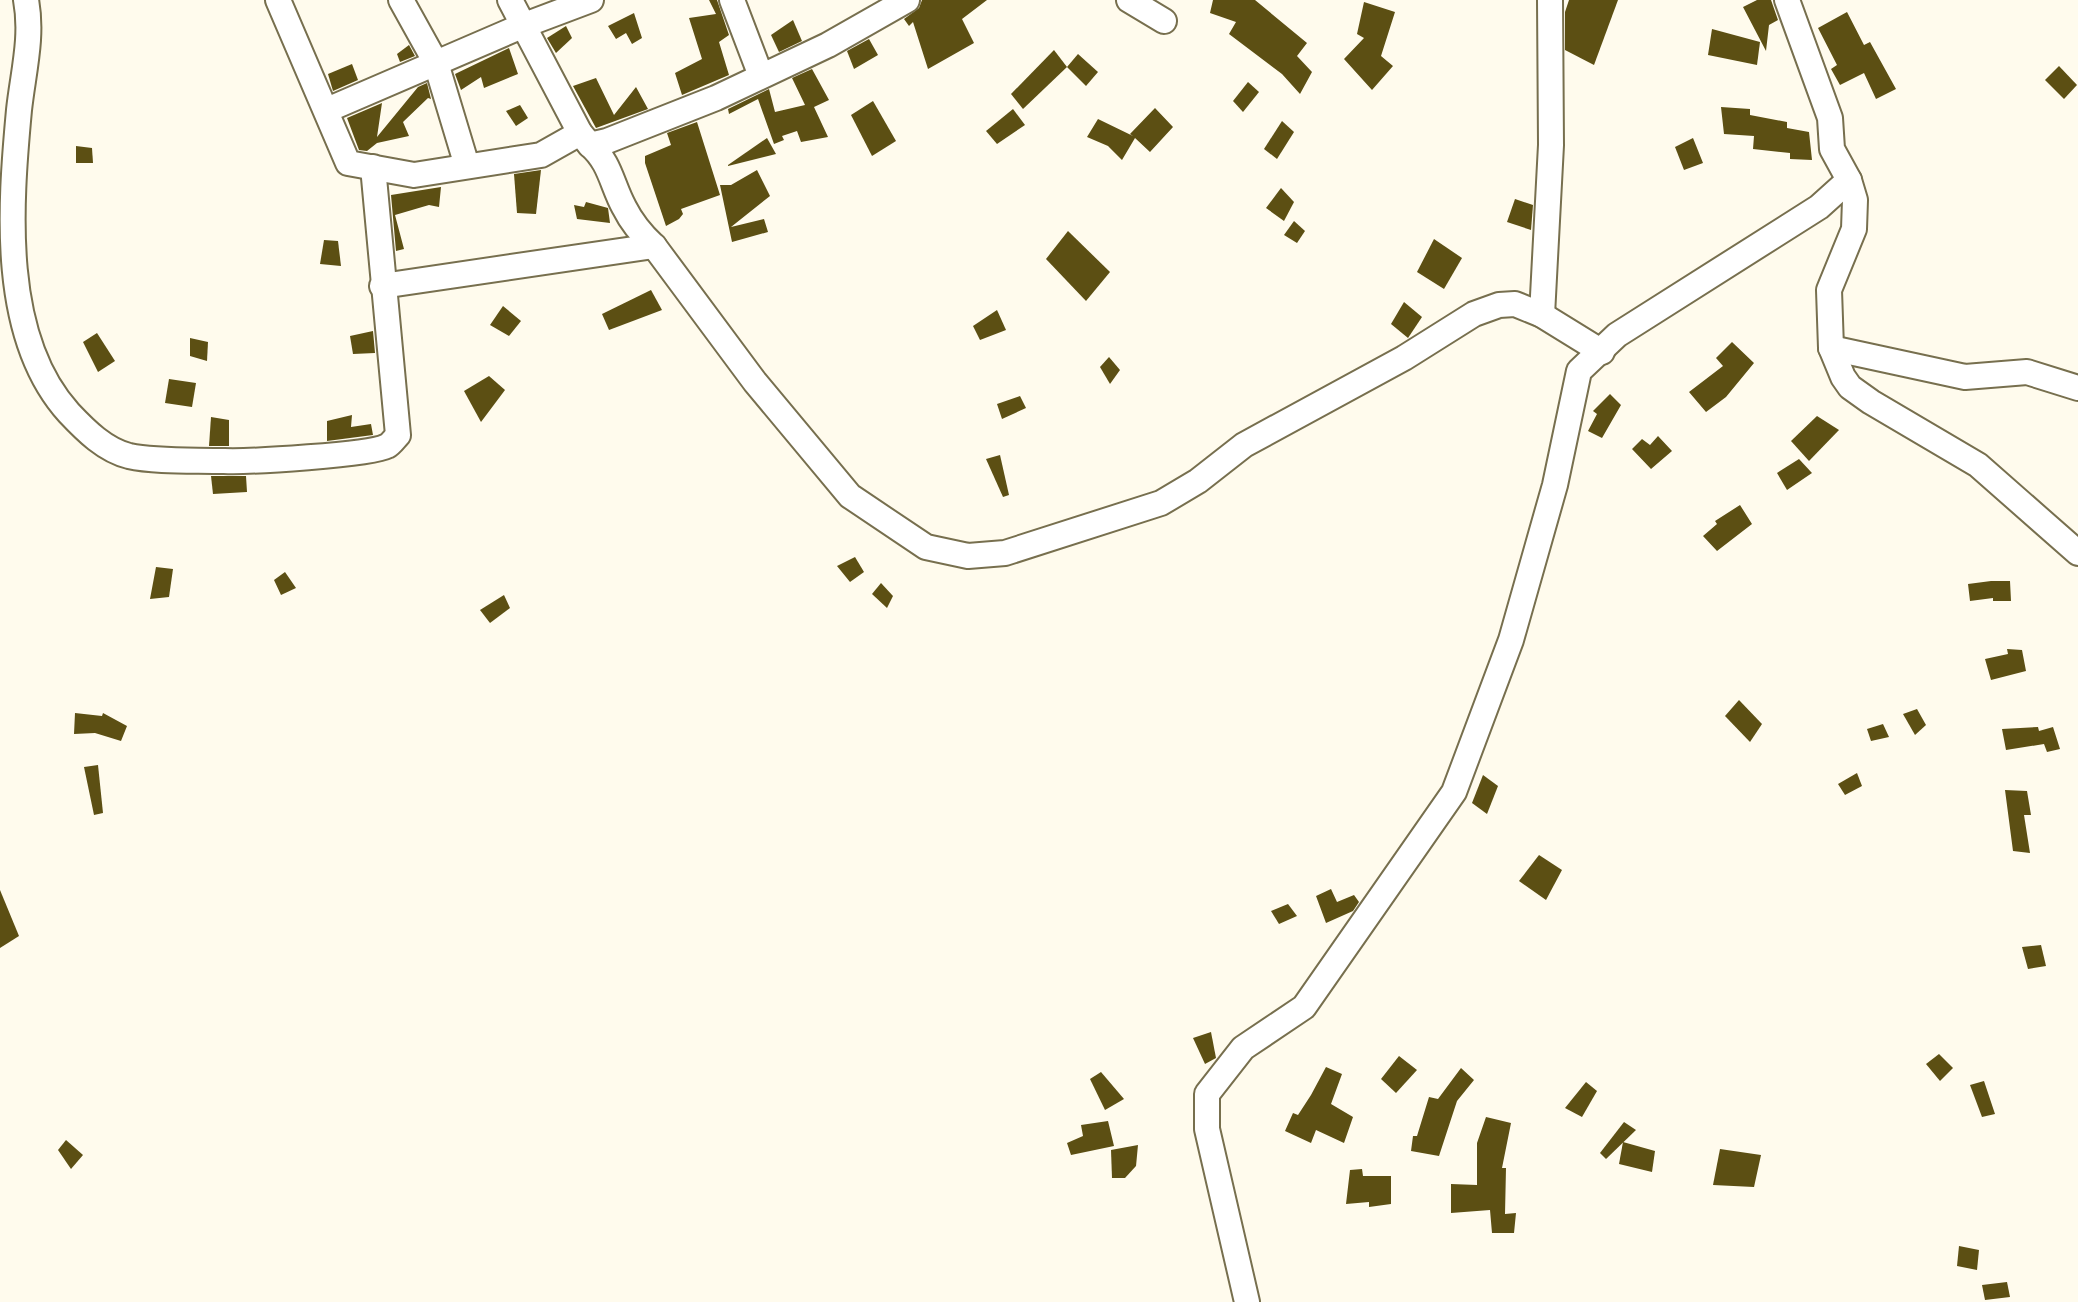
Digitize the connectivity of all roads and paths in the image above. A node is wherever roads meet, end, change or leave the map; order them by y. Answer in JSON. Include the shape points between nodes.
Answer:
{"nodes":[{"id":1,"x":26,"y":0,"type":"edge"},
{"id":2,"x":280,"y":0,"type":"edge"},
{"id":3,"x":401,"y":0,"type":"edge"},
{"id":4,"x":510,"y":0,"type":"edge"},
{"id":5,"x":591,"y":0,"type":"edge"},
{"id":6,"x":732,"y":0,"type":"edge"},
{"id":7,"x":906,"y":0,"type":"edge"},
{"id":8,"x":1129,"y":0,"type":"edge"},
{"id":9,"x":1549,"y":0,"type":"edge"},
{"id":10,"x":1787,"y":0,"type":"edge"},
{"id":11,"x":1164,"y":21,"type":"dead end"},
{"id":12,"x":522,"y":26,"type":"junction"},
{"id":13,"x":436,"y":63,"type":"junction"},
{"id":14,"x":761,"y":76,"type":"junction"},
{"id":15,"x":327,"y":110,"type":"junction"},
{"id":16,"x":585,"y":139,"type":"junction"},
{"id":17,"x":467,"y":166,"type":"junction"},
{"id":18,"x":373,"y":167,"type":"junction"},
{"id":19,"x":1849,"y":180,"type":"junction"},
{"id":20,"x":654,"y":246,"type":"junction"},
{"id":21,"x":383,"y":286,"type":"junction"},
{"id":22,"x":1542,"y":315,"type":"junction"},
{"id":23,"x":1831,"y":348,"type":"junction"},
{"id":24,"x":1602,"y":352,"type":"junction"},
{"id":25,"x":2078,"y":388,"type":"edge"},
{"id":26,"x":2078,"y":553,"type":"edge"},
{"id":27,"x":1247,"y":1302,"type":"edge"}],
"edges":[{"from":1,"to":21,"type":"street","via":[[31,26],[19,111],[15,295],[29,347],[52,395],[92,437],[128,456],[229,461],[364,452],[387,446],[398,435]]},
{"from":2,"to":15,"type":"street"},
{"from":3,"to":13,"type":"street"},
{"from":4,"to":12,"type":"street"},
{"from":5,"to":12,"type":"street"},
{"from":6,"to":14,"type":"street"},
{"from":7,"to":14,"type":"street","via":[[828,45]]},
{"from":8,"to":11,"type":"street"},
{"from":9,"to":22,"type":"street","via":[[1551,145]]},
{"from":10,"to":19,"type":"street","via":[[1830,118],[1832,149]]},
{"from":12,"to":13,"type":"street"},
{"from":12,"to":16,"type":"street"},
{"from":13,"to":15,"type":"street"},
{"from":13,"to":17,"type":"street"},
{"from":14,"to":16,"type":"street","via":[[704,103]]},
{"from":15,"to":18,"type":"street","via":[[348,163]]},
{"from":16,"to":17,"type":"street","via":[[541,155]]},
{"from":16,"to":20,"type":"street","via":[[604,157],[623,206],[636,229]]},
{"from":17,"to":18,"type":"street","via":[[414,174]]},
{"from":18,"to":21,"type":"street"},
{"from":19,"to":23,"type":"street","via":[[1855,200],[1854,229],[1829,290]]},
{"from":19,"to":24,"type":"street","via":[[1819,207],[1617,335]]},
{"from":20,"to":21,"type":"street"},
{"from":20,"to":22,"type":"street","via":[[755,382],[850,496],[926,547],[968,556],[1005,553],[1161,503],[1244,445],[1404,358],[1474,314],[1515,304]]},
{"from":22,"to":24,"type":"street"},
{"from":23,"to":25,"type":"street","via":[[1965,377],[2027,372]]},
{"from":23,"to":26,"type":"street","via":[[1850,387],[1978,465]]},
{"from":24,"to":27,"type":"street","via":[[1579,371],[1555,485],[1511,640],[1454,792],[1304,1007],[1243,1048],[1208,1094],[1207,1129]]}]}
